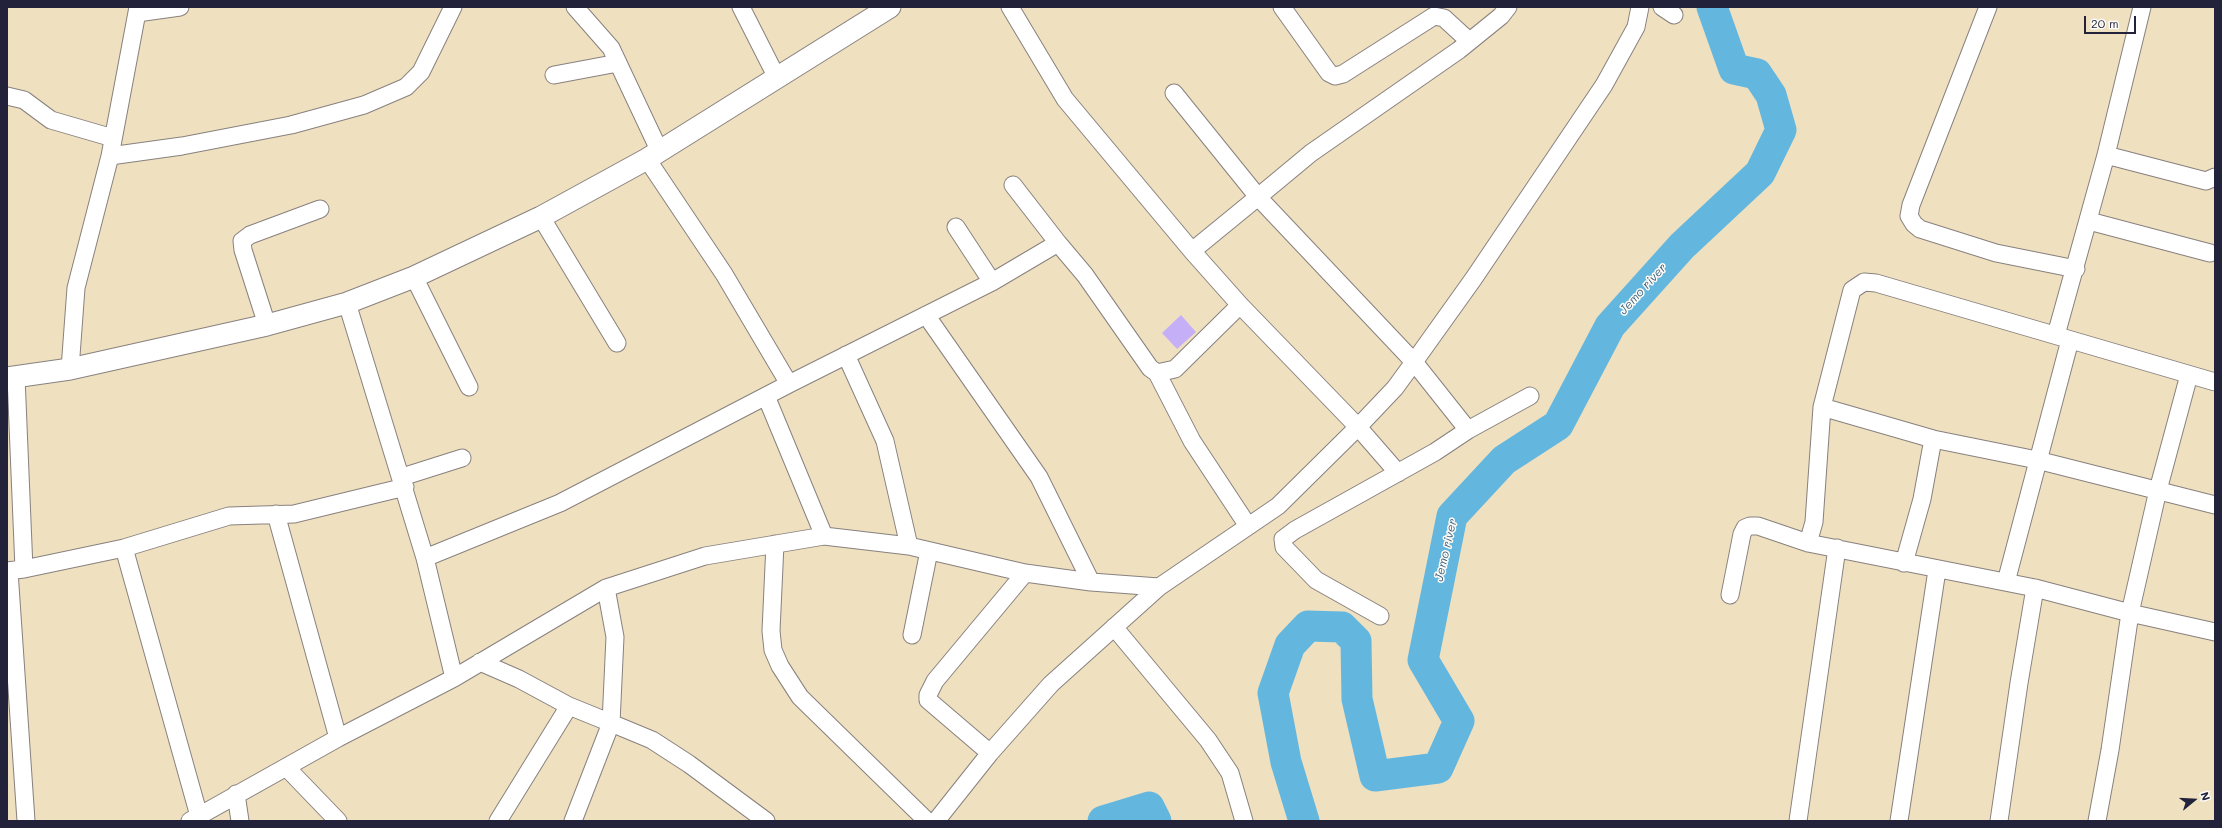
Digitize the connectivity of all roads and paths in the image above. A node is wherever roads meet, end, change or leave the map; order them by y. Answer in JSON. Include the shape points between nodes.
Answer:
{"nodes":[{"id":1,"x":180,"y":7,"type":"edge"},
{"id":2,"x":453,"y":7,"type":"edge"},
{"id":3,"x":575,"y":7,"type":"edge"},
{"id":4,"x":741,"y":7,"type":"edge"},
{"id":5,"x":890,"y":7,"type":"edge"},
{"id":6,"x":1010,"y":7,"type":"edge"},
{"id":7,"x":1282,"y":7,"type":"edge"},
{"id":8,"x":1508,"y":7,"type":"edge"},
{"id":9,"x":1640,"y":7,"type":"edge"},
{"id":10,"x":1988,"y":7,"type":"edge"},
{"id":11,"x":2142,"y":7,"type":"edge"},
{"id":12,"x":137,"y":10,"type":"edge"},
{"id":13,"x":868,"y":13,"type":"edge"},
{"id":14,"x":1469,"y":41,"type":"junction"},
{"id":15,"x":618,"y":63,"type":"junction"},
{"id":16,"x":554,"y":75,"type":"dead end"},
{"id":17,"x":777,"y":78,"type":"junction"},
{"id":18,"x":1174,"y":93,"type":"dead end"},
{"id":19,"x":7,"y":96,"type":"edge"},
{"id":20,"x":113,"y":138,"type":"junction"},
{"id":21,"x":2106,"y":155,"type":"junction"},
{"id":22,"x":110,"y":156,"type":"junction"},
{"id":23,"x":654,"y":156,"type":"junction"},
{"id":24,"x":2215,"y":177,"type":"edge"},
{"id":25,"x":1013,"y":185,"type":"dead end"},
{"id":26,"x":1258,"y":197,"type":"junction"},
{"id":27,"x":320,"y":210,"type":"dead end"},
{"id":28,"x":541,"y":217,"type":"junction"},
{"id":29,"x":2088,"y":221,"type":"junction"},
{"id":30,"x":956,"y":227,"type":"dead end"},
{"id":31,"x":1058,"y":242,"type":"junction"},
{"id":32,"x":1192,"y":251,"type":"junction"},
{"id":33,"x":2210,"y":253,"type":"dead end"},
{"id":34,"x":2076,"y":268,"type":"junction"},
{"id":35,"x":414,"y":277,"type":"junction"},
{"id":36,"x":992,"y":282,"type":"junction"},
{"id":37,"x":347,"y":303,"type":"junction"},
{"id":38,"x":1240,"y":305,"type":"junction"},
{"id":39,"x":926,"y":315,"type":"junction"},
{"id":40,"x":267,"y":326,"type":"junction"},
{"id":41,"x":2063,"y":337,"type":"junction"},
{"id":42,"x":617,"y":343,"type":"dead end"},
{"id":43,"x":846,"y":355,"type":"junction"},
{"id":44,"x":1414,"y":362,"type":"junction"},
{"id":45,"x":70,"y":369,"type":"junction"},
{"id":46,"x":1157,"y":373,"type":"junction"},
{"id":47,"x":2189,"y":375,"type":"junction"},
{"id":48,"x":12,"y":378,"type":"edge"},
{"id":49,"x":2215,"y":382,"type":"edge"},
{"id":50,"x":789,"y":384,"type":"junction"},
{"id":51,"x":469,"y":387,"type":"dead end"},
{"id":52,"x":766,"y":396,"type":"junction"},
{"id":53,"x":1530,"y":396,"type":"dead end"},
{"id":54,"x":1822,"y":407,"type":"junction"},
{"id":55,"x":1358,"y":427,"type":"junction"},
{"id":56,"x":1468,"y":430,"type":"junction"},
{"id":57,"x":1933,"y":439,"type":"junction"},
{"id":58,"x":462,"y":458,"type":"dead end"},
{"id":59,"x":2037,"y":460,"type":"junction"},
{"id":60,"x":1398,"y":473,"type":"junction"},
{"id":61,"x":403,"y":482,"type":"junction"},
{"id":62,"x":2158,"y":490,"type":"junction"},
{"id":63,"x":2215,"y":505,"type":"edge"},
{"id":64,"x":276,"y":514,"type":"junction"},
{"id":65,"x":1248,"y":526,"type":"junction"},
{"id":66,"x":824,"y":536,"type":"junction"},
{"id":67,"x":1808,"y":543,"type":"junction"},
{"id":68,"x":776,"y":544,"type":"junction"},
{"id":69,"x":909,"y":546,"type":"junction"},
{"id":70,"x":124,"y":548,"type":"junction"},
{"id":71,"x":1837,"y":548,"type":"junction"},
{"id":72,"x":929,"y":551,"type":"junction"},
{"id":73,"x":425,"y":558,"type":"junction"},
{"id":74,"x":1904,"y":563,"type":"junction"},
{"id":75,"x":13,"y":570,"type":"edge"},
{"id":76,"x":1937,"y":570,"type":"junction"},
{"id":77,"x":1025,"y":573,"type":"junction"},
{"id":78,"x":1091,"y":582,"type":"junction"},
{"id":79,"x":2006,"y":582,"type":"junction"},
{"id":80,"x":1158,"y":587,"type":"junction"},
{"id":81,"x":606,"y":588,"type":"junction"},
{"id":82,"x":2035,"y":588,"type":"junction"},
{"id":83,"x":1730,"y":595,"type":"dead end"},
{"id":84,"x":2130,"y":613,"type":"junction"},
{"id":85,"x":1380,"y":616,"type":"dead end"},
{"id":86,"x":1114,"y":628,"type":"junction"},
{"id":87,"x":2215,"y":632,"type":"edge"},
{"id":88,"x":912,"y":635,"type":"dead end"},
{"id":89,"x":480,"y":662,"type":"junction"},
{"id":90,"x":454,"y":678,"type":"junction"},
{"id":91,"x":569,"y":706,"type":"junction"},
{"id":92,"x":611,"y":723,"type":"junction"},
{"id":93,"x":338,"y":738,"type":"junction"},
{"id":94,"x":990,"y":753,"type":"junction"},
{"id":95,"x":286,"y":767,"type":"junction"},
{"id":96,"x":236,"y":794,"type":"junction"},
{"id":97,"x":194,"y":819,"type":"edge"},
{"id":98,"x":26,"y":821,"type":"edge"},
{"id":99,"x":240,"y":821,"type":"edge"},
{"id":100,"x":338,"y":821,"type":"edge"},
{"id":101,"x":498,"y":821,"type":"edge"},
{"id":102,"x":573,"y":821,"type":"edge"},
{"id":103,"x":766,"y":821,"type":"edge"},
{"id":104,"x":927,"y":821,"type":"edge"},
{"id":105,"x":936,"y":821,"type":"edge"},
{"id":106,"x":1244,"y":821,"type":"edge"},
{"id":107,"x":1798,"y":821,"type":"edge"},
{"id":108,"x":1899,"y":821,"type":"edge"},
{"id":109,"x":1999,"y":821,"type":"edge"},
{"id":110,"x":2097,"y":821,"type":"edge"}],
"edges":[{"from":1,"to":12,"type":"street"},
{"from":2,"to":22,"type":"street","via":[[421,72],[406,87],[364,105],[291,125],[182,146]]},
{"from":3,"to":15,"type":"street","via":[[611,48]]},
{"from":4,"to":17,"type":"street"},
{"from":5,"to":13,"type":"street"},
{"from":6,"to":32,"type":"street","via":[[1065,99]]},
{"from":7,"to":14,"type":"street","via":[[1329,73],[1334,76],[1343,74],[1434,16],[1444,18]]},
{"from":8,"to":14,"type":"street","via":[[1501,16]]},
{"from":9,"to":44,"type":"street","via":[[1636,27],[1604,85]]},
{"from":10,"to":34,"type":"street","via":[[1911,205],[1910,216],[1920,229],[1996,253]]},
{"from":11,"to":21,"type":"street"},
{"from":12,"to":20,"type":"street"},
{"from":13,"to":17,"type":"street"},
{"from":14,"to":26,"type":"street","via":[[1311,153]]},
{"from":15,"to":16,"type":"street"},
{"from":15,"to":23,"type":"street"},
{"from":17,"to":23,"type":"street"},
{"from":18,"to":26,"type":"street"},
{"from":19,"to":20,"type":"street","via":[[24,100],[51,120]]},
{"from":20,"to":22,"type":"street"},
{"from":21,"to":24,"type":"street","via":[[2206,181]]},
{"from":21,"to":29,"type":"street"},
{"from":22,"to":45,"type":"street","via":[[76,288]]},
{"from":23,"to":28,"type":"street"},
{"from":23,"to":50,"type":"street"},
{"from":25,"to":31,"type":"street"},
{"from":26,"to":32,"type":"street"},
{"from":26,"to":44,"type":"street"},
{"from":27,"to":40,"type":"street","via":[[250,235],[242,241]]},
{"from":28,"to":35,"type":"street"},
{"from":28,"to":42,"type":"street"},
{"from":29,"to":33,"type":"street"},
{"from":29,"to":34,"type":"street"},
{"from":30,"to":36,"type":"street"},
{"from":31,"to":36,"type":"street"},
{"from":31,"to":46,"type":"street","via":[[1085,275],[1150,368]]},
{"from":32,"to":38,"type":"street"},
{"from":34,"to":41,"type":"street","via":[[2062,307]]},
{"from":35,"to":37,"type":"street"},
{"from":35,"to":51,"type":"street"},
{"from":36,"to":39,"type":"street"},
{"from":37,"to":40,"type":"street"},
{"from":37,"to":61,"type":"street"},
{"from":38,"to":46,"type":"street","via":[[1175,369]]},
{"from":38,"to":55,"type":"street"},
{"from":39,"to":43,"type":"street"},
{"from":39,"to":78,"type":"street","via":[[1039,477]]},
{"from":40,"to":45,"type":"street"},
{"from":41,"to":47,"type":"street"},
{"from":41,"to":54,"type":"street","via":[[1876,283],[1864,282],[1852,290]]},
{"from":41,"to":59,"type":"street"},
{"from":43,"to":50,"type":"street"},
{"from":43,"to":69,"type":"street","via":[[885,441]]},
{"from":44,"to":55,"type":"street","via":[[1395,388]]},
{"from":44,"to":56,"type":"street"},
{"from":45,"to":48,"type":"street"},
{"from":46,"to":65,"type":"street","via":[[1192,440]]},
{"from":47,"to":49,"type":"street"},
{"from":47,"to":62,"type":"street"},
{"from":48,"to":75,"type":"street"},
{"from":50,"to":52,"type":"street"},
{"from":52,"to":66,"type":"street"},
{"from":52,"to":73,"type":"street","via":[[560,503]]},
{"from":53,"to":56,"type":"street"},
{"from":54,"to":57,"type":"street"},
{"from":54,"to":67,"type":"street","via":[[1814,522]]},
{"from":55,"to":60,"type":"street"},
{"from":55,"to":65,"type":"street","via":[[1278,506]]},
{"from":56,"to":60,"type":"street"},
{"from":57,"to":59,"type":"street"},
{"from":57,"to":74,"type":"street","via":[[1922,499]]},
{"from":58,"to":61,"type":"street"},
{"from":59,"to":62,"type":"street"},
{"from":59,"to":79,"type":"street"},
{"from":60,"to":85,"type":"street","via":[[1295,530],[1283,539],[1282,543],[1316,580]]},
{"from":61,"to":64,"type":"street","via":[[294,514]]},
{"from":61,"to":73,"type":"street"},
{"from":62,"to":63,"type":"street"},
{"from":62,"to":84,"type":"street"},
{"from":64,"to":70,"type":"street","via":[[229,516]]},
{"from":64,"to":93,"type":"street"},
{"from":65,"to":80,"type":"street"},
{"from":66,"to":68,"type":"street"},
{"from":66,"to":69,"type":"street"},
{"from":67,"to":71,"type":"street"},
{"from":67,"to":83,"type":"street","via":[[1758,526],[1745,528]]},
{"from":68,"to":81,"type":"street","via":[[705,556]]},
{"from":68,"to":104,"type":"street","via":[[771,631],[773,650],[780,666],[800,697]]},
{"from":69,"to":72,"type":"street"},
{"from":70,"to":75,"type":"street"},
{"from":70,"to":97,"type":"street"},
{"from":71,"to":74,"type":"street"},
{"from":71,"to":107,"type":"street"},
{"from":72,"to":77,"type":"street"},
{"from":72,"to":88,"type":"street"},
{"from":73,"to":90,"type":"street"},
{"from":74,"to":76,"type":"street"},
{"from":75,"to":98,"type":"street"},
{"from":76,"to":79,"type":"street"},
{"from":76,"to":108,"type":"street"},
{"from":77,"to":78,"type":"street"},
{"from":77,"to":94,"type":"street","via":[[935,681],[928,695],[928,700]]},
{"from":78,"to":80,"type":"street"},
{"from":79,"to":82,"type":"street"},
{"from":80,"to":86,"type":"street"},
{"from":81,"to":89,"type":"street"},
{"from":81,"to":92,"type":"street","via":[[615,636]]},
{"from":82,"to":84,"type":"street"},
{"from":82,"to":109,"type":"street","via":[[2018,683]]},
{"from":84,"to":87,"type":"street"},
{"from":84,"to":110,"type":"street"},
{"from":86,"to":94,"type":"street","via":[[1052,684]]},
{"from":86,"to":106,"type":"street","via":[[1208,740],[1230,773]]},
{"from":89,"to":90,"type":"street"},
{"from":89,"to":91,"type":"street","via":[[519,679]]},
{"from":90,"to":93,"type":"street"},
{"from":91,"to":92,"type":"street"},
{"from":91,"to":101,"type":"street"},
{"from":92,"to":102,"type":"street"},
{"from":92,"to":103,"type":"street","via":[[652,740]]},
{"from":93,"to":95,"type":"street"},
{"from":94,"to":105,"type":"street"},
{"from":95,"to":96,"type":"street"},
{"from":95,"to":100,"type":"street"},
{"from":96,"to":97,"type":"street"},
{"from":96,"to":99,"type":"street"}]}
